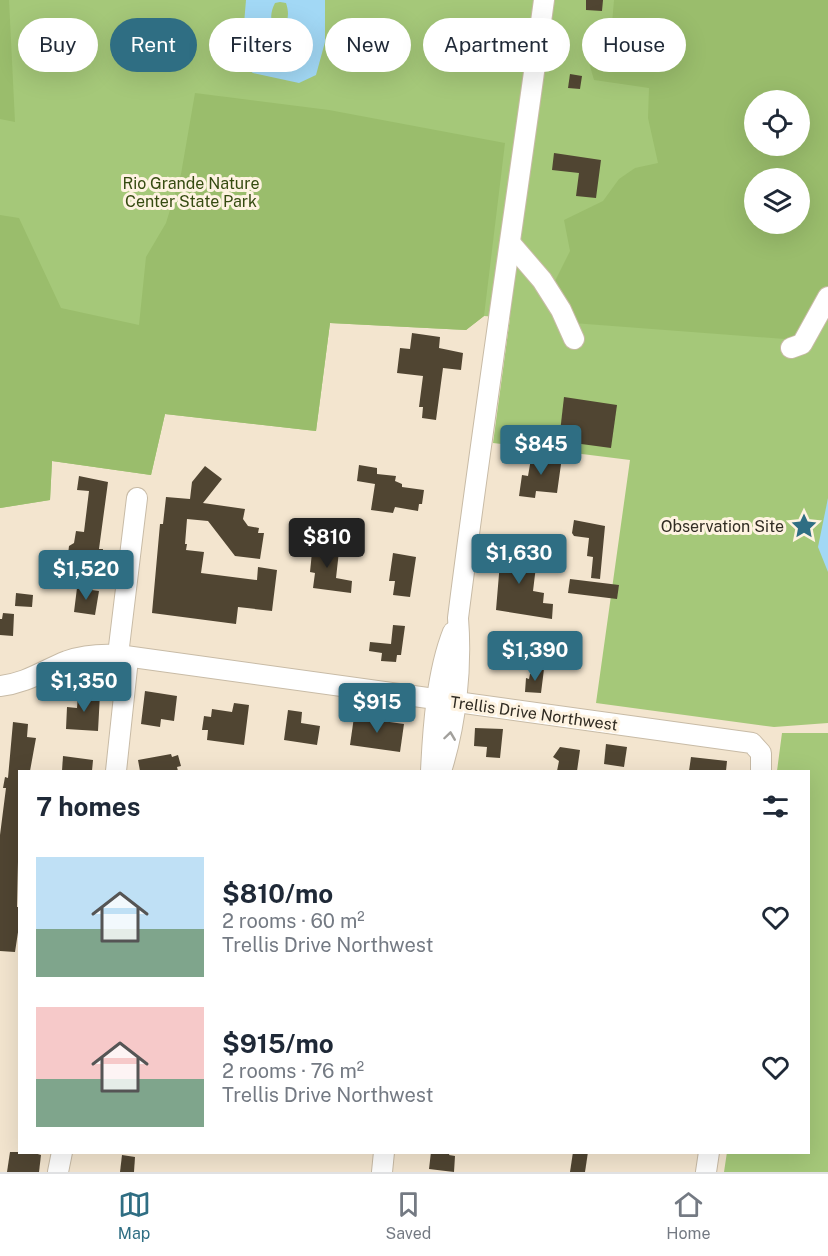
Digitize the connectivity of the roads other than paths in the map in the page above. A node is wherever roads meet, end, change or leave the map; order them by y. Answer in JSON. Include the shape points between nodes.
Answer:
{"nodes":[{"id":1,"x":544,"y":0,"type":"edge"},
{"id":2,"x":511,"y":244,"type":"junction"},
{"id":3,"x":828,"y":297,"type":"edge"},
{"id":4,"x":574,"y":339,"type":"dead end"},
{"id":5,"x":791,"y":348,"type":"dead end"},
{"id":6,"x":137,"y":498,"type":"dead end"},
{"id":7,"x":118,"y":655,"type":"junction"},
{"id":8,"x":0,"y":686,"type":"edge"},
{"id":9,"x":446,"y":700,"type":"junction"},
{"id":10,"x":116,"y":770,"type":"edge"},
{"id":11,"x":431,"y":770,"type":"edge"},
{"id":12,"x":441,"y":770,"type":"edge"},
{"id":13,"x":761,"y":770,"type":"edge"},
{"id":14,"x":62,"y":1154,"type":"edge"},
{"id":15,"x":384,"y":1154,"type":"edge"},
{"id":16,"x":709,"y":1154,"type":"edge"},
{"id":17,"x":58,"y":1172,"type":"edge"},
{"id":18,"x":382,"y":1172,"type":"edge"},
{"id":19,"x":706,"y":1172,"type":"edge"}],
"edges":[{"from":1,"to":2,"type":"street"},
{"from":2,"to":4,"type":"street","via":[[542,280]]},
{"from":2,"to":9,"type":"street","via":[[458,618],[448,645]]},
{"from":3,"to":5,"type":"street","via":[[802,344]]},
{"from":6,"to":7,"type":"street"},
{"from":7,"to":8,"type":"street","name":"Trellis Drive Northwest","via":[[95,654],[68,661],[21,683]]},
{"from":7,"to":9,"type":"street","name":"Trellis Drive Northwest"},
{"from":7,"to":10,"type":"street","via":[[127,668]]},
{"from":9,"to":11,"type":"street"},
{"from":12,"to":9,"type":"street","one_way":true,"via":[[448,751]]},
{"from":9,"to":13,"type":"street","name":"Trellis Drive Northwest","via":[[752,743],[761,753]]},
{"from":14,"to":17,"type":"street"},
{"from":15,"to":18,"type":"street"},
{"from":16,"to":19,"type":"street"}]}
